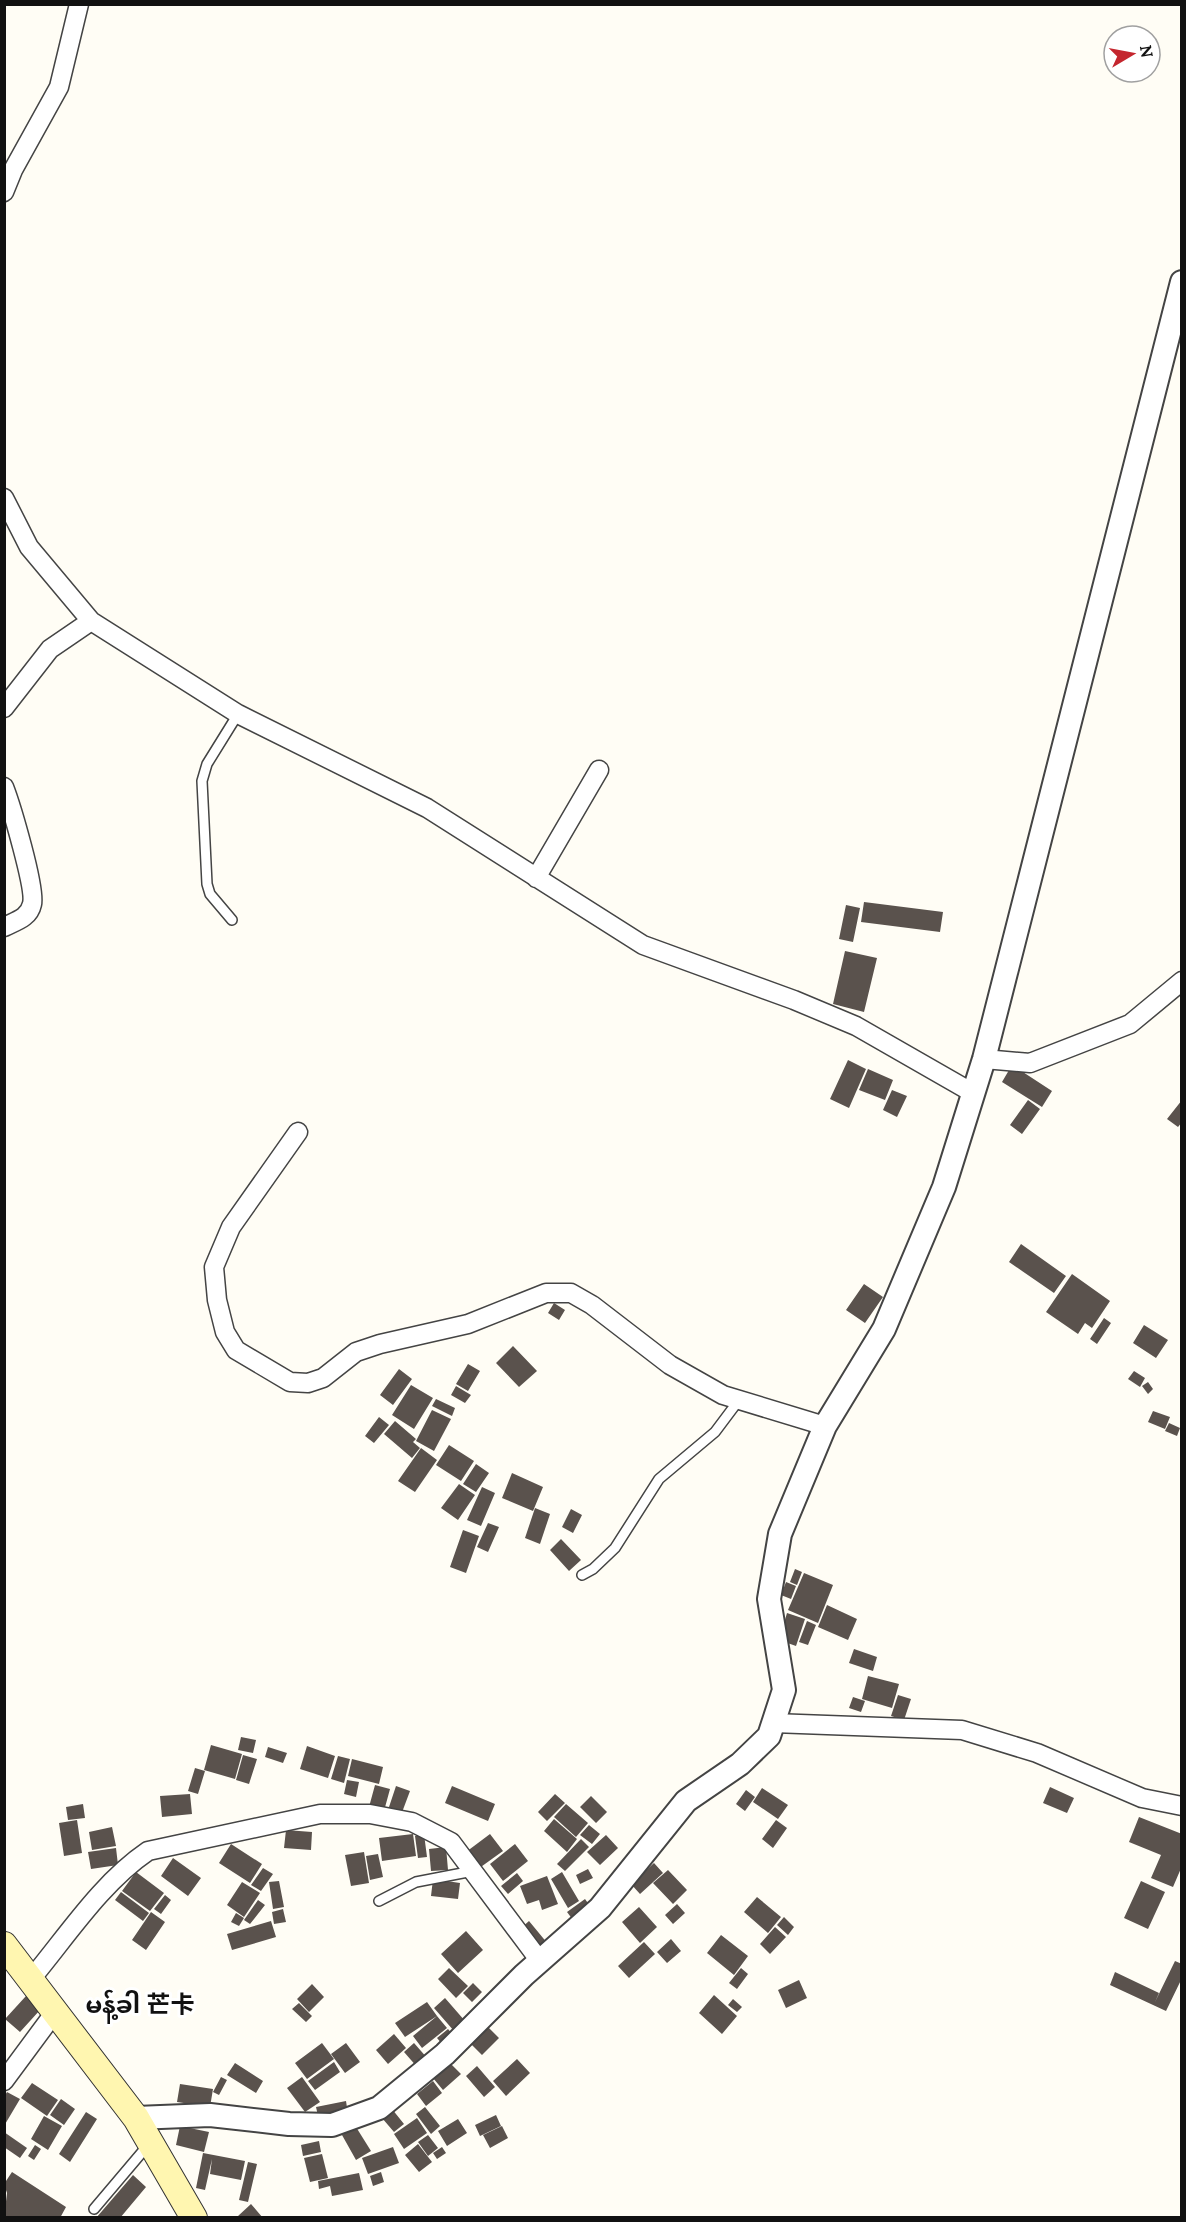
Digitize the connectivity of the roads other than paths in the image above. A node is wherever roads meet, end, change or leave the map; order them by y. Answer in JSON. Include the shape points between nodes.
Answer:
{"nodes":[{"id":1,"x":79,"y":4,"type":"edge"},
{"id":2,"x":4,"y":192,"type":"edge"},
{"id":3,"x":1182,"y":282,"type":"edge"},
{"id":4,"x":4,"y":498,"type":"edge"},
{"id":5,"x":91,"y":621,"type":"junction"},
{"id":6,"x":4,"y":708,"type":"edge"},
{"id":7,"x":238,"y":714,"type":"junction"},
{"id":8,"x":599,"y":770,"type":"dead end"},
{"id":9,"x":4,"y":787,"type":"edge"},
{"id":10,"x":536,"y":878,"type":"junction"},
{"id":11,"x":232,"y":920,"type":"dead end"},
{"id":12,"x":4,"y":927,"type":"edge"},
{"id":13,"x":1182,"y":981,"type":"edge"},
{"id":14,"x":984,"y":1059,"type":"junction"},
{"id":15,"x":974,"y":1093,"type":"junction"},
{"id":16,"x":298,"y":1132,"type":"dead end"},
{"id":17,"x":739,"y":1400,"type":"junction"},
{"id":18,"x":825,"y":1426,"type":"junction"},
{"id":19,"x":582,"y":1575,"type":"dead end"},
{"id":20,"x":773,"y":1723,"type":"junction"},
{"id":21,"x":1182,"y":1806,"type":"edge"},
{"id":22,"x":473,"y":1871,"type":"junction"},
{"id":23,"x":379,"y":1901,"type":"dead end"},
{"id":24,"x":4,"y":1945,"type":"edge"},
{"id":25,"x":540,"y":1961,"type":"junction"},
{"id":26,"x":31,"y":1979,"type":"junction"},
{"id":27,"x":55,"y":2012,"type":"junction"},
{"id":28,"x":4,"y":2081,"type":"edge"},
{"id":29,"x":136,"y":2118,"type":"junction"},
{"id":30,"x":150,"y":2142,"type":"junction"},
{"id":31,"x":94,"y":2209,"type":"dead end"},
{"id":32,"x":194,"y":2217,"type":"edge"}],
"edges":[{"from":1,"to":2,"type":"street","via":[[59,87]]},
{"from":3,"to":14,"type":"street"},
{"from":4,"to":5,"type":"street","via":[[29,547]]},
{"from":5,"to":6,"type":"street","via":[[50,649]]},
{"from":5,"to":7,"type":"street"},
{"from":7,"to":10,"type":"street","via":[[427,808]]},
{"from":7,"to":11,"type":"lane","via":[[207,764],[202,781],[207,884],[210,894]]},
{"from":8,"to":10,"type":"street"},
{"from":9,"to":12,"type":"street","via":[[18,826],[33,903],[26,916]]},
{"from":10,"to":15,"type":"street","via":[[643,945],[856,1026]]},
{"from":13,"to":14,"type":"street","via":[[1130,1024],[1030,1063]]},
{"from":14,"to":15,"type":"street"},
{"from":15,"to":18,"type":"street","via":[[944,1187],[884,1329]]},
{"from":16,"to":17,"type":"street","via":[[231,1227],[214,1268],[225,1332],[236,1350],[290,1382],[308,1383],[323,1378],[356,1352],[468,1324],[546,1293],[571,1293],[670,1365]]},
{"from":17,"to":18,"type":"street"},
{"from":17,"to":19,"type":"lane","via":[[715,1432],[659,1479],[615,1548]]},
{"from":18,"to":20,"type":"street","via":[[780,1534],[769,1599],[784,1690]]},
{"from":20,"to":21,"type":"street","via":[[962,1730],[1036,1753],[1143,1798]]},
{"from":20,"to":25,"type":"street","via":[[769,1736],[740,1764],[686,1801],[600,1908]]},
{"from":22,"to":23,"type":"lane","via":[[416,1882]]},
{"from":22,"to":25,"type":"street"},
{"from":22,"to":26,"type":"street","via":[[451,1842],[412,1822],[370,1814],[320,1814],[191,1840],[148,1851],[132,1862]]},
{"from":24,"to":26,"type":"main road"},
{"from":25,"to":29,"type":"street","via":[[445,2054],[379,2108],[332,2125],[210,2115]]},
{"from":26,"to":27,"type":"main road"},
{"from":27,"to":28,"type":"street"},
{"from":27,"to":29,"type":"main road"},
{"from":29,"to":30,"type":"main road"},
{"from":30,"to":31,"type":"lane"},
{"from":30,"to":32,"type":"main road"}]}
